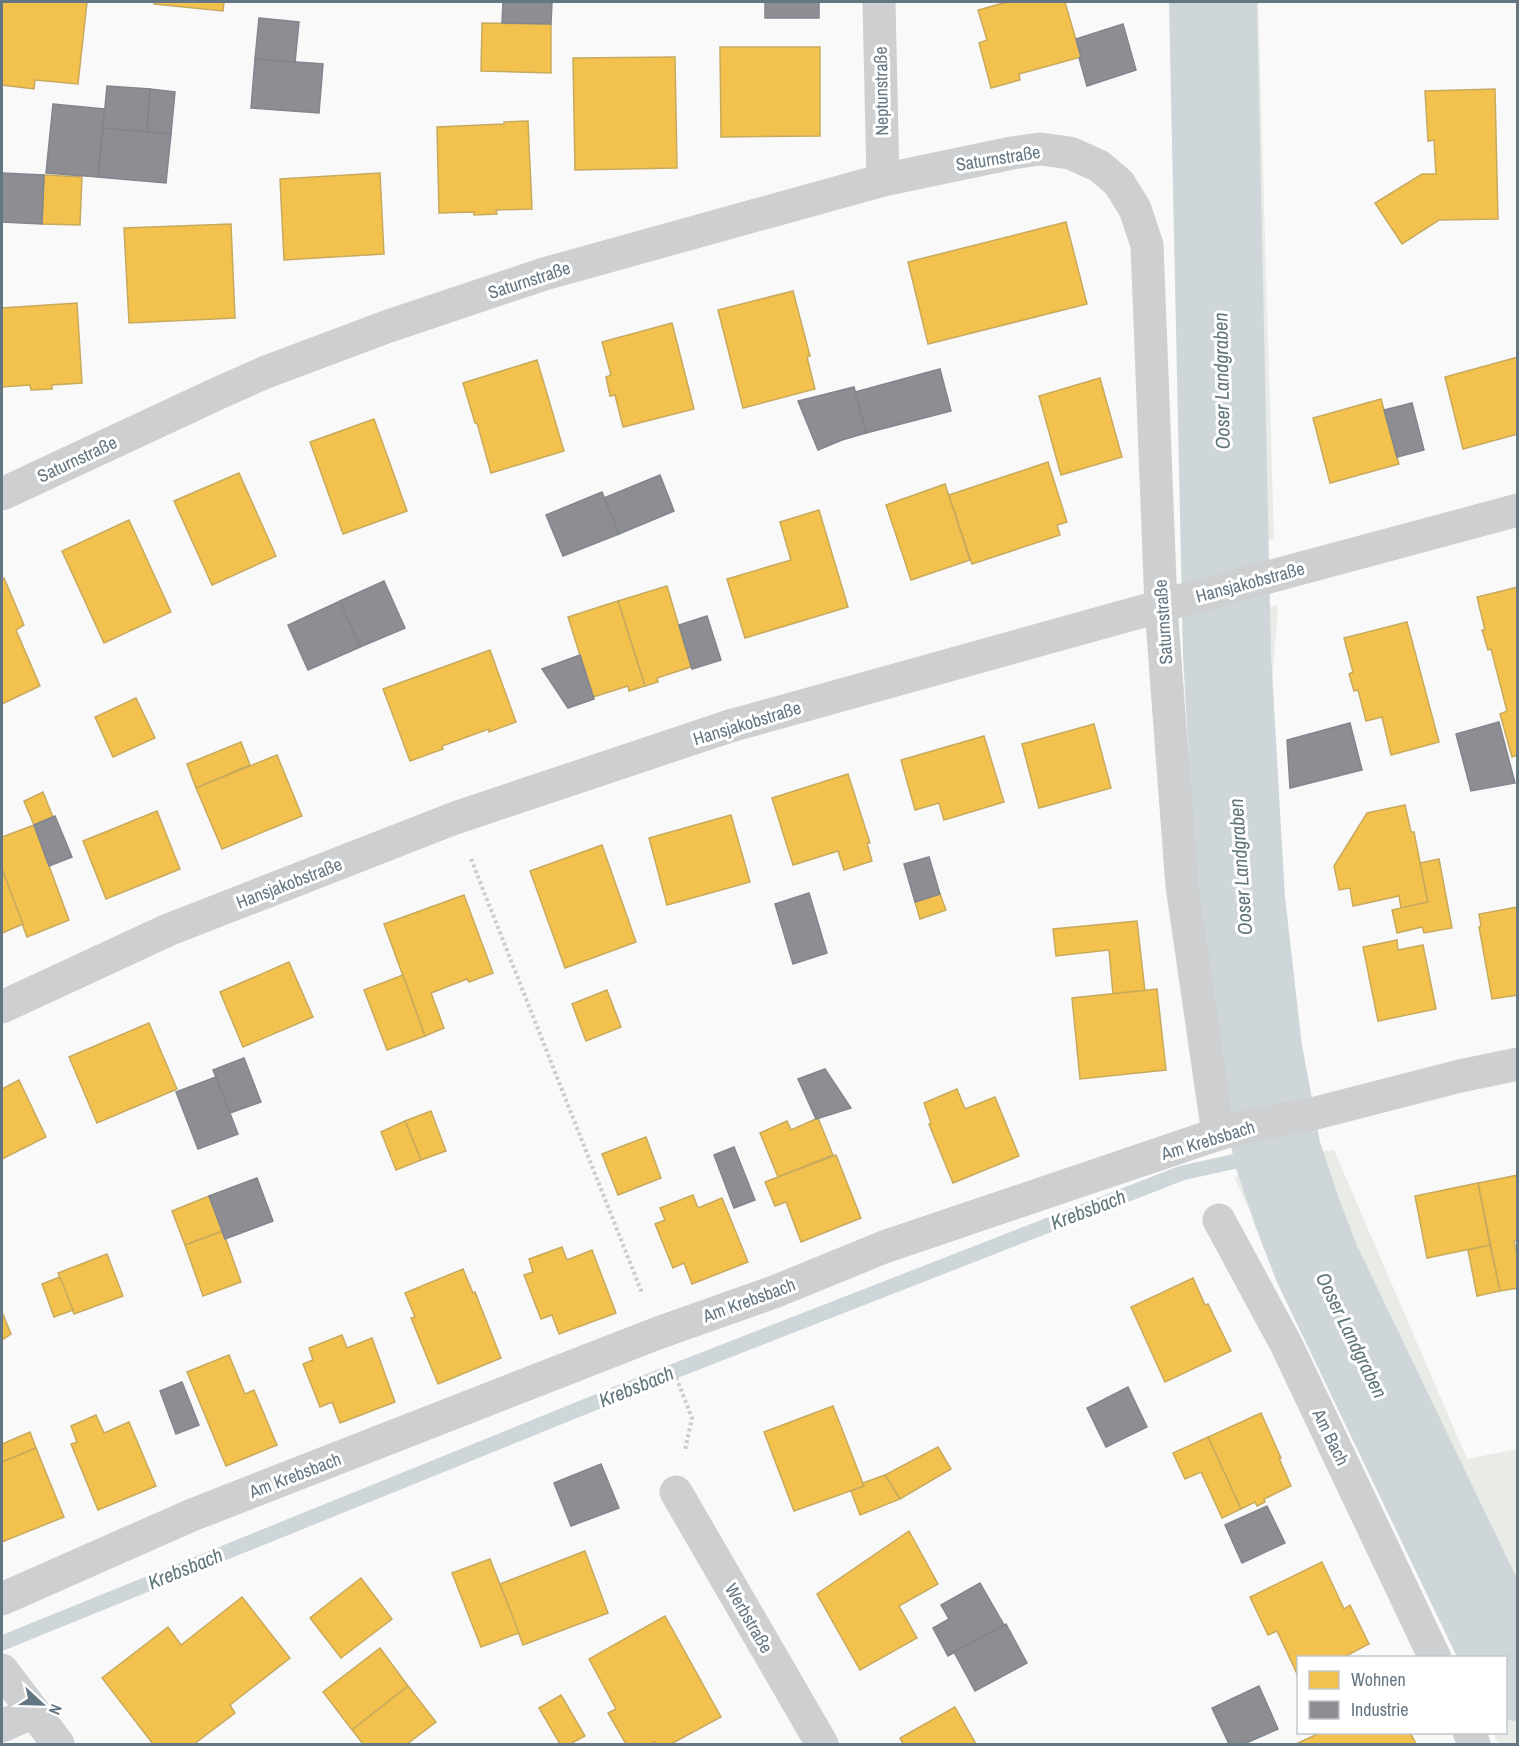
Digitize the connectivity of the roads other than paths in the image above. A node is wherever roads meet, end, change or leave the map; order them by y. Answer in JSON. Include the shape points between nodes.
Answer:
{"nodes":[{"id":1,"x":879,"y":2,"type":"edge"},
{"id":2,"x":883,"y":180,"type":"junction"},
{"id":3,"x":2,"y":494,"type":"edge"},
{"id":4,"x":1518,"y":510,"type":"edge"},
{"id":5,"x":1172,"y":603,"type":"junction"},
{"id":6,"x":2,"y":1006,"type":"edge"},
{"id":7,"x":1518,"y":1064,"type":"edge"},
{"id":8,"x":1218,"y":1134,"type":"junction"},
{"id":9,"x":1218,"y":1220,"type":"dead end"},
{"id":10,"x":676,"y":1492,"type":"road end"},
{"id":11,"x":2,"y":1599,"type":"edge"},
{"id":12,"x":1434,"y":1656,"type":"edge"},
{"id":13,"x":2,"y":1670,"type":"edge"},
{"id":14,"x":33,"y":1712,"type":"junction"},
{"id":15,"x":2,"y":1726,"type":"edge"},
{"id":16,"x":58,"y":1744,"type":"edge"},
{"id":17,"x":822,"y":1744,"type":"edge"}],
"edges":[{"from":1,"to":2,"type":"street","name":"Neptunstraße"},
{"from":2,"to":3,"type":"street","name":"Saturnstraße","via":[[552,272],[386,327],[234,386]]},
{"from":2,"to":5,"type":"street","name":"Saturnstraße","via":[[1040,149],[1070,153],[1099,166],[1119,183],[1135,209],[1147,245]]},
{"from":4,"to":5,"type":"street","name":"Hansjakobstraße"},
{"from":5,"to":6,"type":"street","name":"Hansjakobstraße","via":[[730,726],[455,818],[168,930]]},
{"from":5,"to":8,"type":"street","name":"Saturnstraße","via":[[1182,886]]},
{"from":7,"to":8,"type":"street","name":"Am Krebsbach"},
{"from":8,"to":11,"type":"street","name":"Am Krebsbach","via":[[884,1247],[658,1333],[192,1515]]},
{"from":9,"to":12,"type":"street","name":"Am Bach","via":[[1286,1344]]},
{"from":10,"to":17,"type":"street","name":"Werbstraße"},
{"from":13,"to":14,"type":"street"},
{"from":14,"to":15,"type":"street"},
{"from":14,"to":16,"type":"street"}]}
